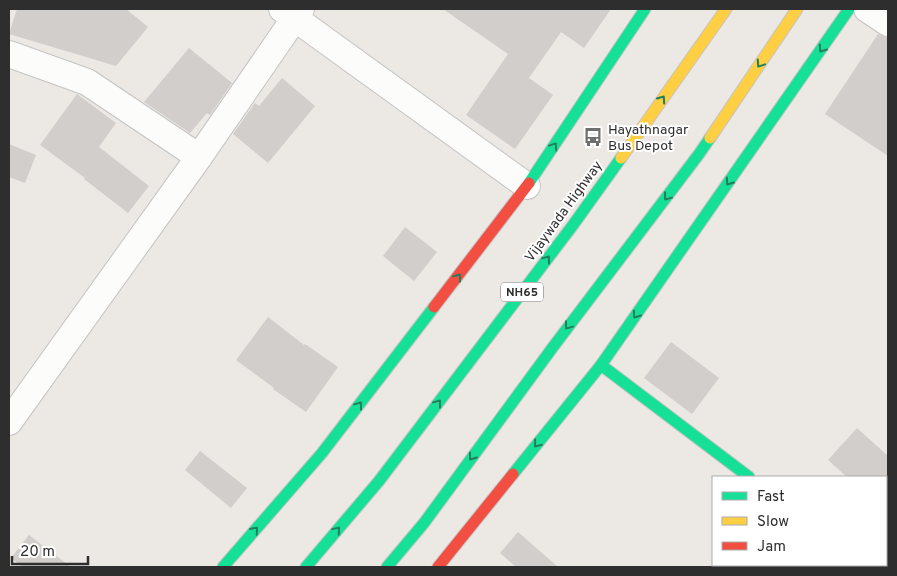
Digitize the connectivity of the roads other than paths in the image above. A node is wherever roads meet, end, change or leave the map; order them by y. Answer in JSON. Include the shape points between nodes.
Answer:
{"nodes":[{"id":1,"x":645,"y":9,"type":"edge"},
{"id":2,"x":726,"y":9,"type":"edge"},
{"id":3,"x":796,"y":9,"type":"edge"},
{"id":4,"x":849,"y":9,"type":"edge"},
{"id":5,"x":867,"y":9,"type":"edge"},
{"id":6,"x":293,"y":11,"type":"edge"},
{"id":7,"x":888,"y":23,"type":"edge"},
{"id":8,"x":9,"y":54,"type":"edge"},
{"id":9,"x":199,"y":157,"type":"junction"},
{"id":10,"x":527,"y":186,"type":"junction"},
{"id":11,"x":601,"y":365,"type":"junction"},
{"id":12,"x":9,"y":422,"type":"edge"},
{"id":13,"x":748,"y":476,"type":"edge"},
{"id":14,"x":223,"y":567,"type":"edge"},
{"id":15,"x":306,"y":567,"type":"edge"},
{"id":16,"x":388,"y":567,"type":"edge"},
{"id":17,"x":438,"y":567,"type":"edge"}],
"edges":[{"from":10,"to":1,"type":"main road","one_way":true},
{"from":15,"to":2,"type":"main road","name":"Vijaywada Highway","number":"NH65","one_way":true,"via":[[379,481],[573,225]]},
{"from":3,"to":16,"type":"main road","one_way":true,"via":[[700,154]]},
{"from":4,"to":11,"type":"main road","one_way":true},
{"from":5,"to":7,"type":"street"},
{"from":6,"to":9,"type":"street"},
{"from":6,"to":10,"type":"street"},
{"from":8,"to":9,"type":"street","via":[[87,82]]},
{"from":9,"to":12,"type":"street"},
{"from":14,"to":10,"type":"main road","one_way":true,"via":[[322,453]]},
{"from":11,"to":13,"type":"main road"},
{"from":11,"to":17,"type":"main road","one_way":true}]}
